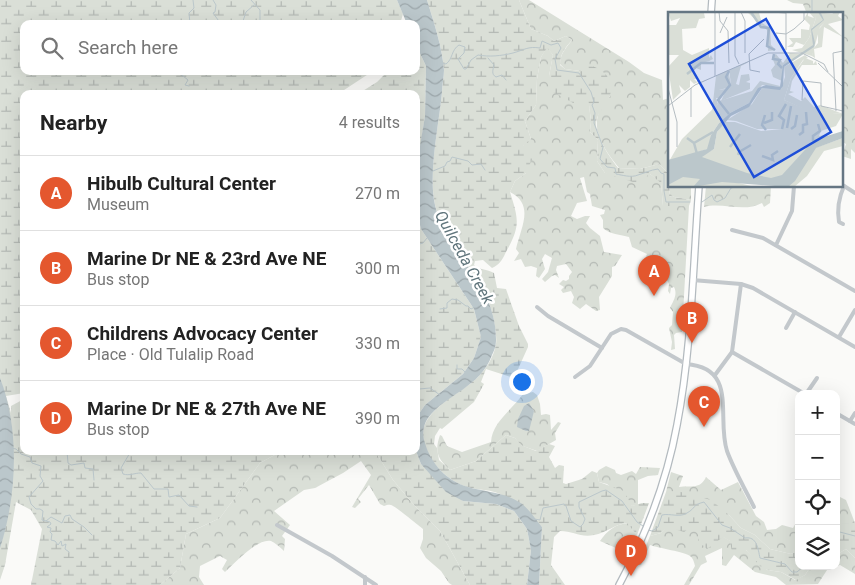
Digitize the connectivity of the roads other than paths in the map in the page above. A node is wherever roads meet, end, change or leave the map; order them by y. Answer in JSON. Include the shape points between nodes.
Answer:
{"nodes":[{"id":1,"x":843,"y":185,"type":"edge"},
{"id":2,"x":699,"y":188,"type":"edge"},
{"id":3,"x":794,"y":188,"type":"edge"},
{"id":4,"x":855,"y":193,"type":"edge"},
{"id":5,"x":843,"y":224,"type":"dead end"},
{"id":6,"x":732,"y":230,"type":"dead end"},
{"id":7,"x":776,"y":245,"type":"junction"},
{"id":8,"x":692,"y":280,"type":"junction"},
{"id":9,"x":741,"y":284,"type":"junction"},
{"id":10,"x":855,"y":291,"type":"edge"},
{"id":11,"x":537,"y":307,"type":"dead end"},
{"id":12,"x":855,"y":310,"type":"edge"},
{"id":13,"x":795,"y":312,"type":"junction"},
{"id":14,"x":786,"y":328,"type":"dead end"},
{"id":15,"x":839,"y":337,"type":"junction"},
{"id":16,"x":855,"y":347,"type":"edge"},
{"id":17,"x":602,"y":348,"type":"junction"},
{"id":18,"x":732,"y":352,"type":"junction"},
{"id":19,"x":686,"y":364,"type":"junction"},
{"id":20,"x":715,"y":375,"type":"junction"},
{"id":21,"x":575,"y":377,"type":"dead end"},
{"id":22,"x":817,"y":378,"type":"dead end"},
{"id":23,"x":799,"y":390,"type":"edge"},
{"id":24,"x":809,"y":390,"type":"edge"},
{"id":25,"x":855,"y":413,"type":"edge"},
{"id":26,"x":840,"y":415,"type":"edge"},
{"id":27,"x":850,"y":421,"type":"junction"},
{"id":28,"x":855,"y":424,"type":"edge"},
{"id":29,"x":754,"y":507,"type":"dead end"},
{"id":30,"x":277,"y":525,"type":"dead end"},
{"id":31,"x":365,"y":578,"type":"junction"},
{"id":32,"x":365,"y":585,"type":"edge"},
{"id":33,"x":376,"y":585,"type":"edge"},
{"id":34,"x":619,"y":585,"type":"edge"}],
"edges":[{"from":1,"to":4,"type":"street"},
{"from":1,"to":5,"type":"street","via":[[838,217],[838,222]]},
{"from":2,"to":8,"type":"main road"},
{"from":3,"to":7,"type":"street","via":[[792,211]]},
{"from":6,"to":7,"type":"street","via":[[754,234]]},
{"from":7,"to":10,"type":"street"},
{"from":8,"to":9,"type":"street"},
{"from":8,"to":19,"type":"main road"},
{"from":9,"to":13,"type":"street"},
{"from":9,"to":18,"type":"street"},
{"from":11,"to":17,"type":"street"},
{"from":12,"to":15,"type":"street"},
{"from":13,"to":14,"type":"street"},
{"from":13,"to":15,"type":"street"},
{"from":15,"to":16,"type":"street"},
{"from":17,"to":19,"type":"street","via":[[611,334],[622,329]]},
{"from":17,"to":21,"type":"street","via":[[590,366]]},
{"from":18,"to":20,"type":"street"},
{"from":18,"to":23,"type":"street"},
{"from":19,"to":20,"type":"street","via":[[697,365]]},
{"from":19,"to":34,"type":"main road","via":[[666,471],[638,547]]},
{"from":20,"to":29,"type":"street","via":[[721,386],[727,451]]},
{"from":22,"to":24,"type":"street"},
{"from":25,"to":27,"type":"street"},
{"from":26,"to":27,"type":"street"},
{"from":27,"to":28,"type":"street"},
{"from":30,"to":31,"type":"street"},
{"from":31,"to":32,"type":"street"},
{"from":31,"to":33,"type":"street"}]}
